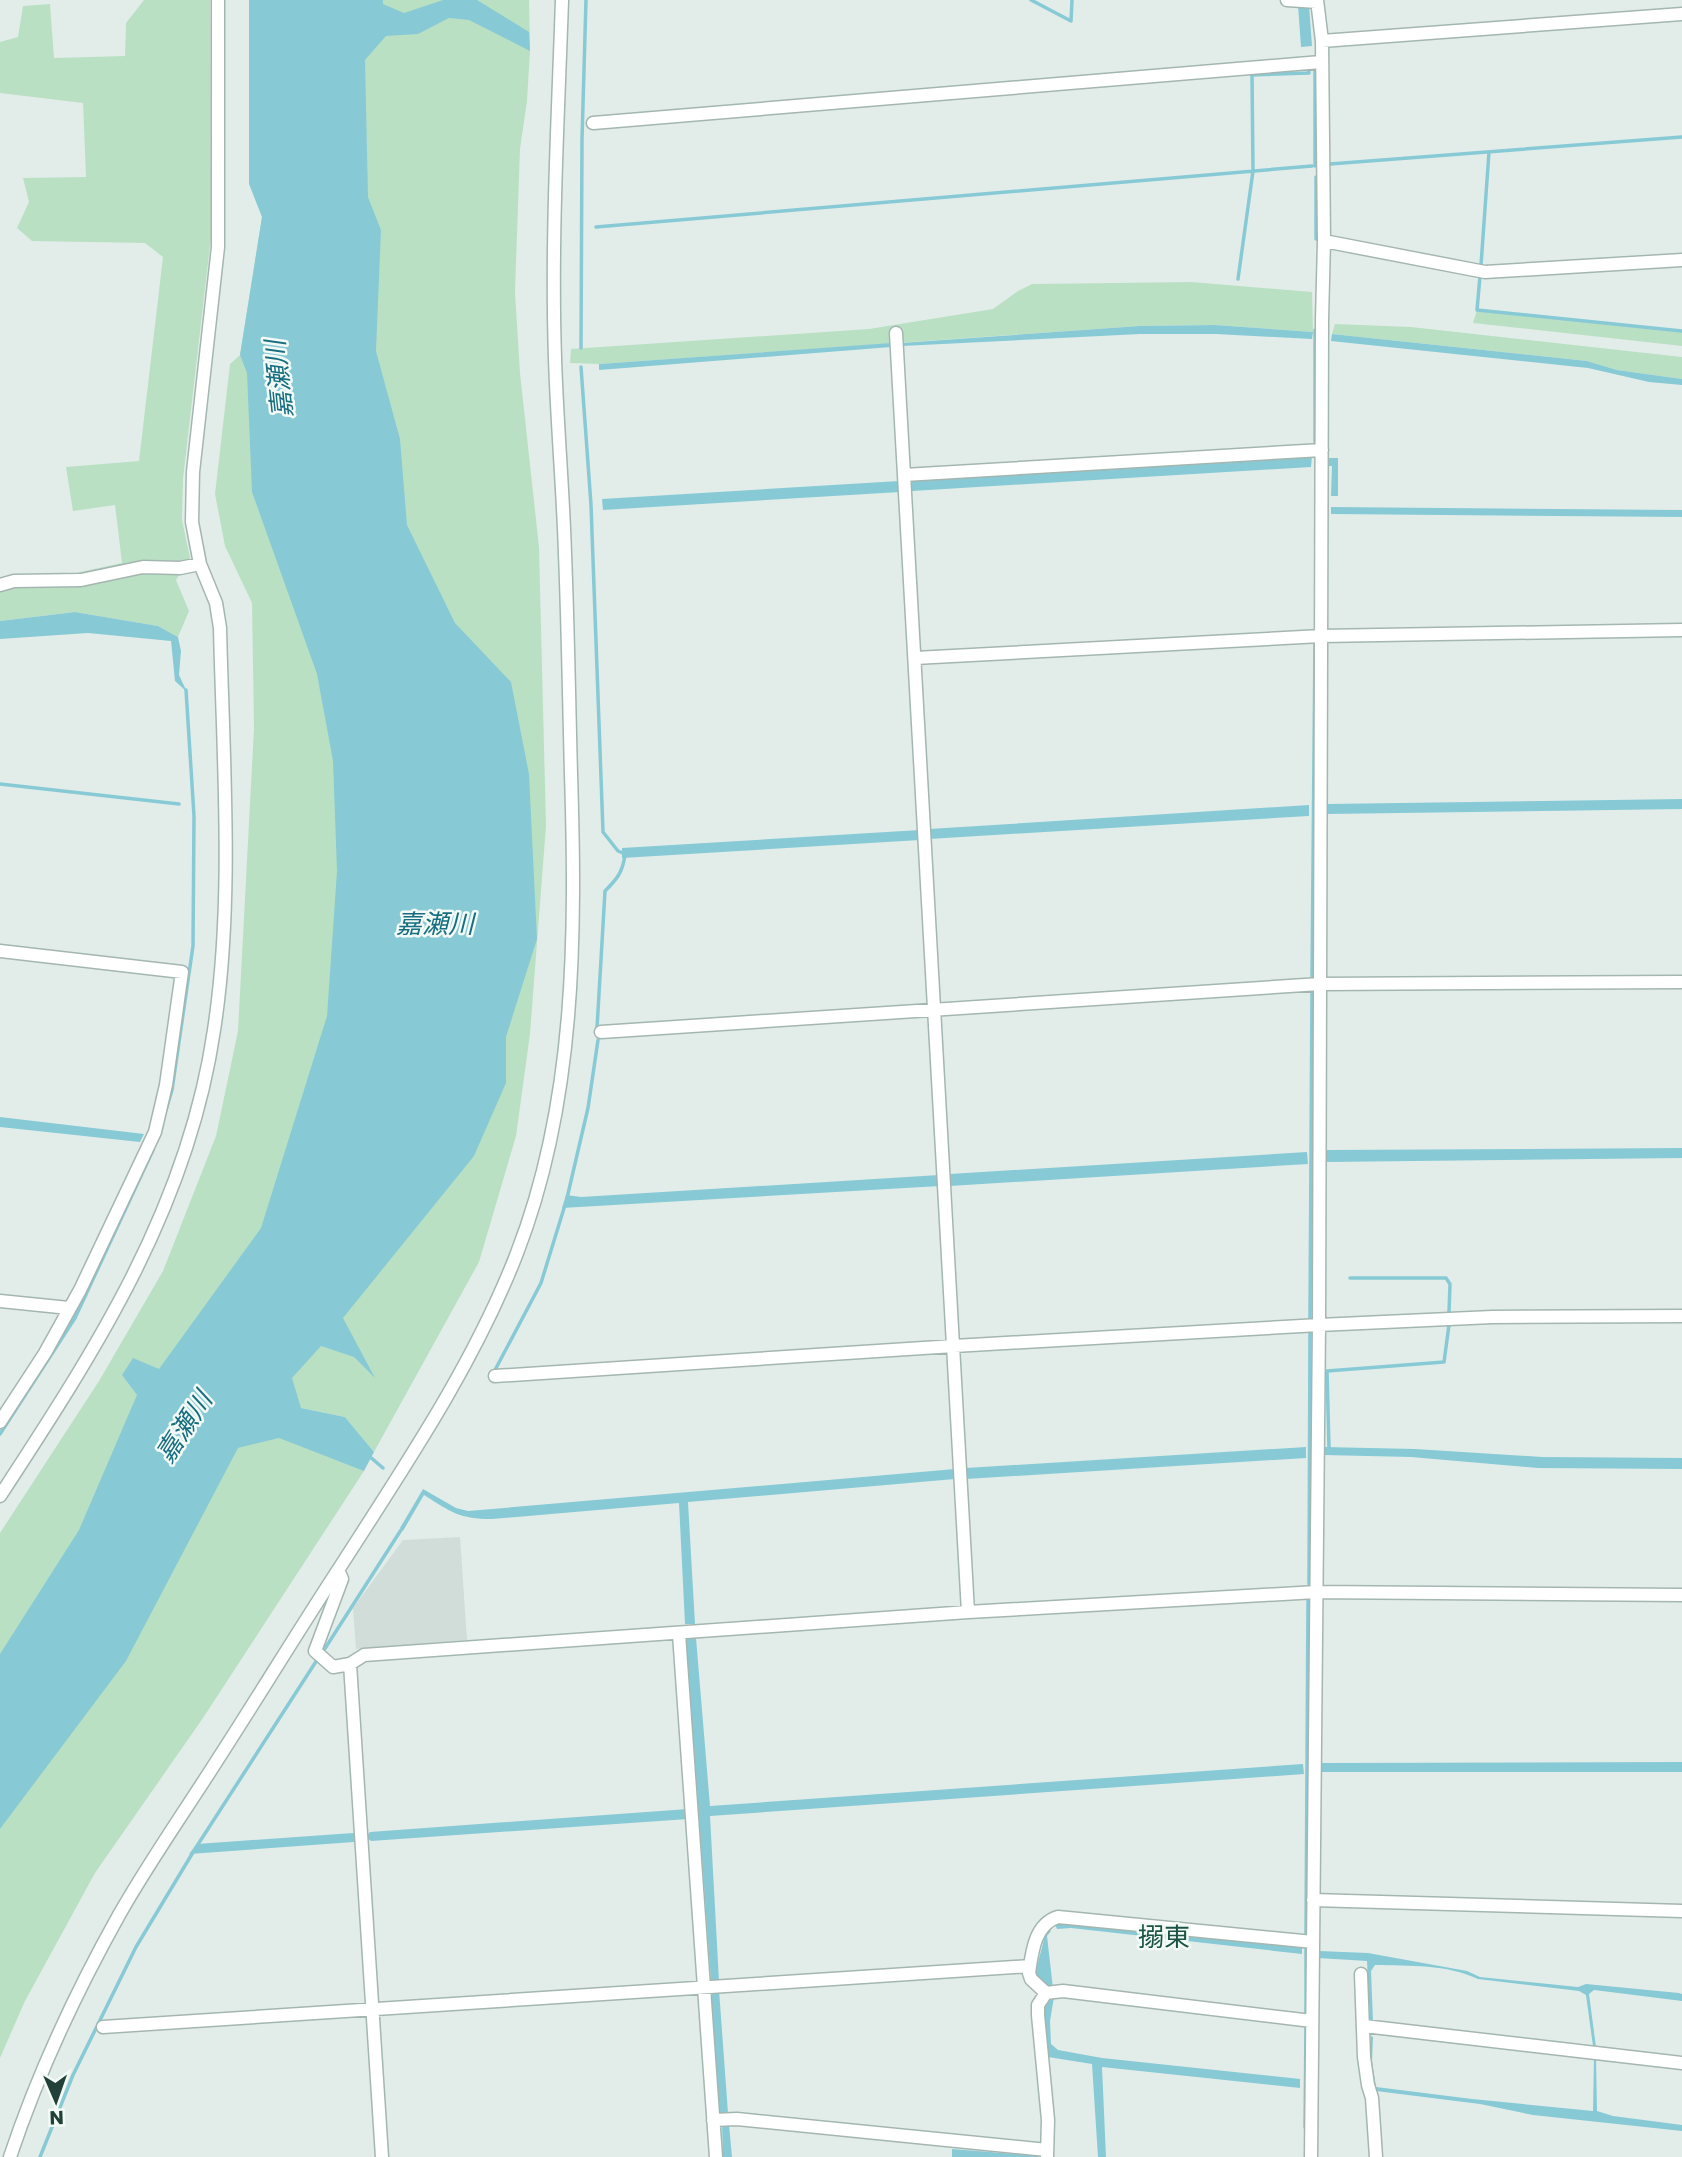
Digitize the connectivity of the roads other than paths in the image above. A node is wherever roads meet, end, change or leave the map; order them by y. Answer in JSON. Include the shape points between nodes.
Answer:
{"nodes":[{"id":1,"x":218,"y":0,"type":"edge"},
{"id":2,"x":562,"y":0,"type":"edge"},
{"id":3,"x":1287,"y":0,"type":"edge"},
{"id":4,"x":1317,"y":1,"type":"edge"},
{"id":5,"x":1682,"y":14,"type":"edge"},
{"id":6,"x":1322,"y":41,"type":"junction"},
{"id":7,"x":1321,"y":62,"type":"junction"},
{"id":8,"x":593,"y":123,"type":"dead end"},
{"id":9,"x":1324,"y":241,"type":"junction"},
{"id":10,"x":1682,"y":260,"type":"edge"},
{"id":11,"x":895,"y":333,"type":"dead end"},
{"id":12,"x":1322,"y":450,"type":"junction"},
{"id":13,"x":904,"y":475,"type":"junction"},
{"id":14,"x":200,"y":564,"type":"junction"},
{"id":15,"x":0,"y":585,"type":"edge"},
{"id":16,"x":1682,"y":630,"type":"edge"},
{"id":17,"x":1321,"y":636,"type":"junction"},
{"id":18,"x":915,"y":658,"type":"junction"},
{"id":19,"x":0,"y":951,"type":"edge"},
{"id":20,"x":1682,"y":982,"type":"edge"},
{"id":21,"x":1320,"y":984,"type":"junction"},
{"id":22,"x":935,"y":1009,"type":"junction"},
{"id":23,"x":601,"y":1032,"type":"dead end"},
{"id":24,"x":0,"y":1301,"type":"edge"},
{"id":25,"x":69,"y":1308,"type":"junction"},
{"id":26,"x":1682,"y":1316,"type":"edge"},
{"id":27,"x":1319,"y":1325,"type":"junction"},
{"id":28,"x":954,"y":1346,"type":"junction"},
{"id":29,"x":495,"y":1376,"type":"dead end"},
{"id":30,"x":0,"y":1422,"type":"edge"},
{"id":31,"x":0,"y":1496,"type":"edge"},
{"id":32,"x":338,"y":1570,"type":"junction"},
{"id":33,"x":1315,"y":1592,"type":"junction"},
{"id":34,"x":1682,"y":1595,"type":"edge"},
{"id":35,"x":968,"y":1612,"type":"junction"},
{"id":36,"x":679,"y":1633,"type":"junction"},
{"id":37,"x":350,"y":1664,"type":"junction"},
{"id":38,"x":1313,"y":1900,"type":"junction"},
{"id":39,"x":1682,"y":1911,"type":"edge"},
{"id":40,"x":1312,"y":1942,"type":"junction"},
{"id":41,"x":1030,"y":1966,"type":"junction"},
{"id":42,"x":1362,"y":1974,"type":"dead end"},
{"id":43,"x":703,"y":1986,"type":"junction"},
{"id":44,"x":1046,"y":1993,"type":"junction"},
{"id":45,"x":372,"y":2009,"type":"junction"},
{"id":46,"x":1312,"y":2021,"type":"junction"},
{"id":47,"x":1364,"y":2026,"type":"junction"},
{"id":48,"x":103,"y":2027,"type":"dead end"},
{"id":49,"x":1682,"y":2063,"type":"edge"},
{"id":50,"x":713,"y":2120,"type":"junction"},
{"id":51,"x":1047,"y":2153,"type":"edge"},
{"id":52,"x":10,"y":2157,"type":"edge"},
{"id":53,"x":382,"y":2157,"type":"edge"},
{"id":54,"x":716,"y":2157,"type":"edge"},
{"id":55,"x":1311,"y":2157,"type":"edge"},
{"id":56,"x":1376,"y":2157,"type":"edge"}],
"edges":[{"from":1,"to":14,"type":"street","via":[[218,247],[193,472],[192,522]]},
{"from":2,"to":32,"type":"street","via":[[553,269],[572,857],[570,988],[561,1087],[534,1203],[501,1293],[422,1440]]},
{"from":3,"to":4,"type":"street"},
{"from":4,"to":6,"type":"street"},
{"from":5,"to":6,"type":"street"},
{"from":6,"to":7,"type":"street"},
{"from":7,"to":8,"type":"street"},
{"from":7,"to":9,"type":"street"},
{"from":9,"to":10,"type":"street","via":[[1485,272]]},
{"from":9,"to":12,"type":"street"},
{"from":11,"to":13,"type":"street"},
{"from":12,"to":13,"type":"street"},
{"from":12,"to":17,"type":"street"},
{"from":13,"to":18,"type":"street"},
{"from":14,"to":15,"type":"street"},
{"from":14,"to":31,"type":"street","via":[[216,603],[220,628],[225,891],[217,1006],[203,1085],[187,1145],[139,1265],[77,1378]]},
{"from":16,"to":17,"type":"street"},
{"from":17,"to":18,"type":"street"},
{"from":17,"to":21,"type":"street"},
{"from":18,"to":22,"type":"street"},
{"from":19,"to":25,"type":"street","via":[[182,972],[155,1132]]},
{"from":20,"to":21,"type":"street"},
{"from":21,"to":22,"type":"street"},
{"from":21,"to":27,"type":"street"},
{"from":22,"to":23,"type":"street"},
{"from":22,"to":28,"type":"street"},
{"from":24,"to":25,"type":"street"},
{"from":25,"to":30,"type":"street"},
{"from":26,"to":27,"type":"street","via":[[1492,1317]]},
{"from":27,"to":28,"type":"street"},
{"from":27,"to":33,"type":"street"},
{"from":28,"to":29,"type":"street"},
{"from":28,"to":35,"type":"street"},
{"from":32,"to":37,"type":"street","via":[[342,1579],[315,1651],[333,1667]]},
{"from":32,"to":52,"type":"street","via":[[121,1911],[64,2022]]},
{"from":33,"to":34,"type":"street"},
{"from":33,"to":35,"type":"street"},
{"from":33,"to":38,"type":"street"},
{"from":35,"to":36,"type":"street"},
{"from":36,"to":37,"type":"street","via":[[364,1655]]},
{"from":36,"to":43,"type":"street"},
{"from":37,"to":45,"type":"street"},
{"from":38,"to":39,"type":"street"},
{"from":38,"to":40,"type":"street"},
{"from":40,"to":41,"type":"street","via":[[1058,1917],[1041,1927]]},
{"from":40,"to":46,"type":"street"},
{"from":41,"to":43,"type":"street"},
{"from":41,"to":44,"type":"street","via":[[1031,1979]]},
{"from":42,"to":47,"type":"street"},
{"from":43,"to":45,"type":"street"},
{"from":43,"to":50,"type":"street"},
{"from":44,"to":46,"type":"street"},
{"from":44,"to":51,"type":"street","via":[[1038,2015]]},
{"from":45,"to":48,"type":"street"},
{"from":45,"to":53,"type":"street"},
{"from":46,"to":55,"type":"street"},
{"from":47,"to":49,"type":"street"},
{"from":47,"to":56,"type":"street"},
{"from":50,"to":51,"type":"street"},
{"from":50,"to":54,"type":"street"}]}
